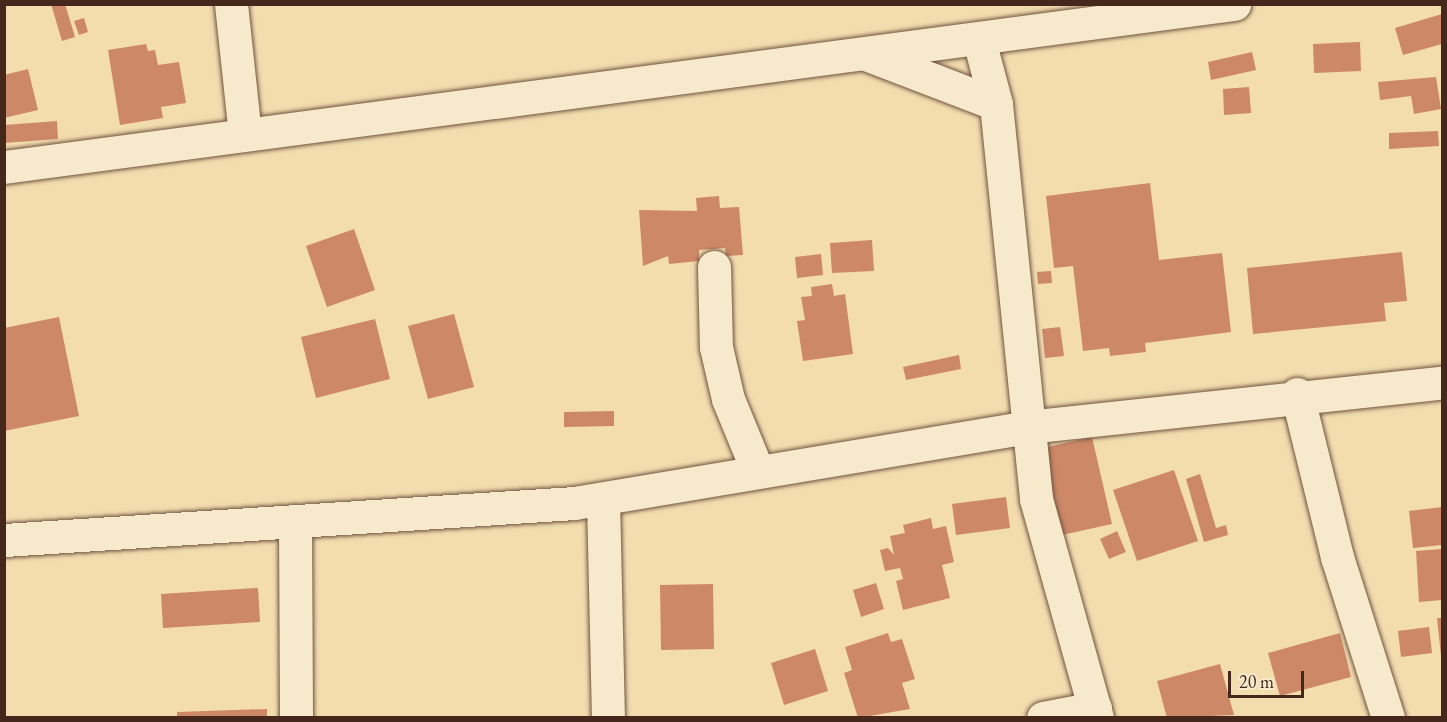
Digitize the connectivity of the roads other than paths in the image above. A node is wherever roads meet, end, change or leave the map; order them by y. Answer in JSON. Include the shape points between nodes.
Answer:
{"nodes":[{"id":1,"x":231,"y":4,"type":"edge"},
{"id":2,"x":1234,"y":4,"type":"edge"},
{"id":3,"x":1089,"y":16,"type":"edge"},
{"id":4,"x":979,"y":40,"type":"junction"},
{"id":5,"x":866,"y":54,"type":"junction"},
{"id":6,"x":996,"y":104,"type":"junction"},
{"id":7,"x":244,"y":134,"type":"junction"},
{"id":8,"x":4,"y":167,"type":"edge"},
{"id":9,"x":714,"y":267,"type":"dead end"},
{"id":10,"x":1443,"y":383,"type":"edge"},
{"id":11,"x":1296,"y":394,"type":"junction"},
{"id":12,"x":1027,"y":427,"type":"junction"},
{"id":13,"x":758,"y":472,"type":"junction"},
{"id":14,"x":603,"y":499,"type":"junction"},
{"id":15,"x":295,"y":524,"type":"junction"},
{"id":16,"x":4,"y":540,"type":"edge"},
{"id":17,"x":1096,"y":713,"type":"edge"},
{"id":18,"x":296,"y":717,"type":"edge"},
{"id":19,"x":608,"y":717,"type":"edge"},
{"id":20,"x":1043,"y":717,"type":"edge"},
{"id":21,"x":1388,"y":717,"type":"edge"}],
"edges":[{"from":1,"to":7,"type":"street"},
{"from":2,"to":3,"type":"street"},
{"from":3,"to":4,"type":"street"},
{"from":4,"to":5,"type":"street"},
{"from":4,"to":6,"type":"street"},
{"from":5,"to":6,"type":"street"},
{"from":5,"to":7,"type":"street"},
{"from":6,"to":12,"type":"street"},
{"from":7,"to":8,"type":"street"},
{"from":9,"to":13,"type":"street","via":[[716,347],[728,399]]},
{"from":10,"to":11,"type":"street"},
{"from":11,"to":12,"type":"street"},
{"from":11,"to":21,"type":"street","via":[[1337,557]]},
{"from":12,"to":13,"type":"street"},
{"from":12,"to":17,"type":"street","via":[[1036,499]]},
{"from":13,"to":14,"type":"street"},
{"from":14,"to":15,"type":"street"},
{"from":14,"to":19,"type":"street"},
{"from":15,"to":16,"type":"street"},
{"from":15,"to":18,"type":"street"},
{"from":17,"to":20,"type":"street"}]}
